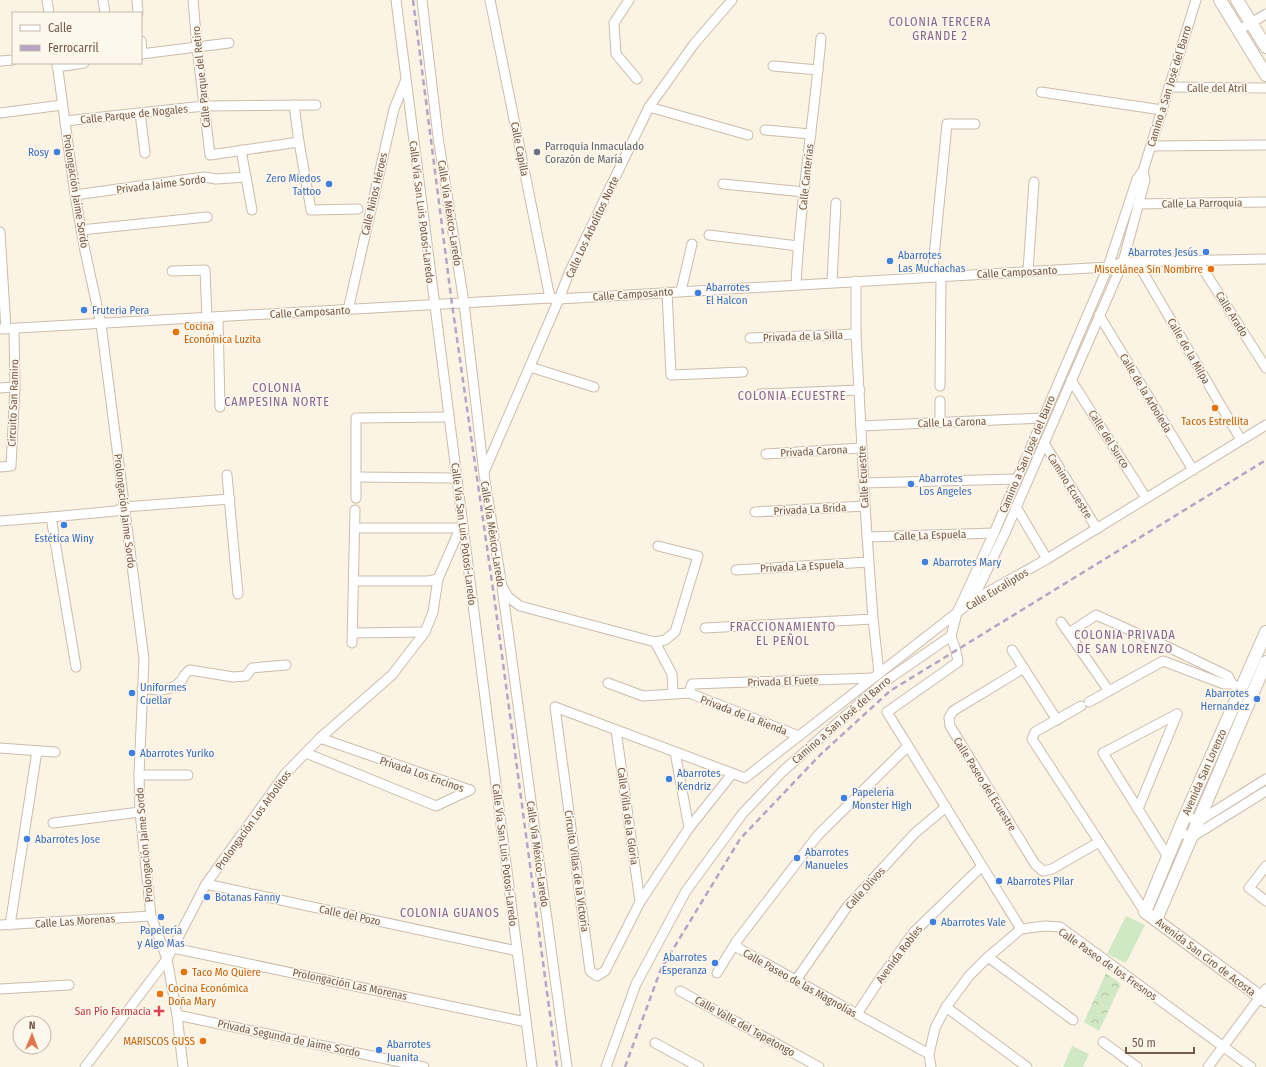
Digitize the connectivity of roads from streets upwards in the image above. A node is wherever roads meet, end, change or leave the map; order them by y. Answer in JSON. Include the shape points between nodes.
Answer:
{"nodes":[{"id":1,"x":47,"y":0,"type":"edge"},
{"id":2,"x":103,"y":0,"type":"edge"},
{"id":3,"x":137,"y":0,"type":"edge"},
{"id":4,"x":193,"y":0,"type":"edge"},
{"id":5,"x":396,"y":0,"type":"edge"},
{"id":6,"x":422,"y":0,"type":"edge"},
{"id":7,"x":490,"y":0,"type":"edge"},
{"id":8,"x":630,"y":0,"type":"edge"},
{"id":9,"x":732,"y":0,"type":"edge"},
{"id":10,"x":1196,"y":0,"type":"edge"},
{"id":11,"x":1220,"y":0,"type":"edge"},
{"id":12,"x":1237,"y":0,"type":"edge"},
{"id":13,"x":49,"y":12,"type":"edge"},
{"id":14,"x":105,"y":12,"type":"edge"},
{"id":15,"x":138,"y":12,"type":"edge"},
{"id":16,"x":1266,"y":14,"type":"edge"},
{"id":17,"x":1251,"y":23,"type":"junction"},
{"id":18,"x":1239,"y":30,"type":"junction"},
{"id":19,"x":821,"y":38,"type":"dead end"},
{"id":20,"x":229,"y":43,"type":"dead end"},
{"id":21,"x":197,"y":47,"type":"junction"},
{"id":22,"x":1266,"y":47,"type":"edge"},
{"id":23,"x":142,"y":54,"type":"edge"},
{"id":24,"x":12,"y":60,"type":"edge"},
{"id":25,"x":0,"y":61,"type":"edge"},
{"id":26,"x":70,"y":64,"type":"edge"},
{"id":27,"x":57,"y":65,"type":"edge"},
{"id":28,"x":773,"y":66,"type":"dead end"},
{"id":29,"x":818,"y":70,"type":"junction"},
{"id":30,"x":1266,"y":75,"type":"edge"},
{"id":31,"x":637,"y":79,"type":"dead end"},
{"id":32,"x":405,"y":80,"type":"junction"},
{"id":33,"x":1169,"y":87,"type":"junction"},
{"id":34,"x":1266,"y":88,"type":"edge"},
{"id":35,"x":1041,"y":92,"type":"dead end"},
{"id":36,"x":62,"y":105,"type":"junction"},
{"id":37,"x":294,"y":105,"type":"junction"},
{"id":38,"x":316,"y":105,"type":"dead end"},
{"id":39,"x":204,"y":106,"type":"junction"},
{"id":40,"x":649,"y":107,"type":"junction"},
{"id":41,"x":1162,"y":110,"type":"junction"},
{"id":42,"x":140,"y":112,"type":"junction"},
{"id":43,"x":0,"y":113,"type":"edge"},
{"id":44,"x":65,"y":121,"type":"junction"},
{"id":45,"x":974,"y":124,"type":"dead end"},
{"id":46,"x":765,"y":130,"type":"dead end"},
{"id":47,"x":810,"y":134,"type":"junction"},
{"id":48,"x":748,"y":135,"type":"dead end"},
{"id":49,"x":299,"y":142,"type":"junction"},
{"id":50,"x":1266,"y":145,"type":"edge"},
{"id":51,"x":1151,"y":146,"type":"junction"},
{"id":52,"x":242,"y":150,"type":"junction"},
{"id":53,"x":145,"y":153,"type":"dead end"},
{"id":54,"x":1143,"y":171,"type":"junction"},
{"id":55,"x":246,"y":178,"type":"junction"},
{"id":56,"x":1034,"y":182,"type":"dead end"},
{"id":57,"x":723,"y":184,"type":"dead end"},
{"id":58,"x":804,"y":192,"type":"junction"},
{"id":59,"x":75,"y":194,"type":"junction"},
{"id":60,"x":1266,"y":202,"type":"edge"},
{"id":61,"x":836,"y":203,"type":"dead end"},
{"id":62,"x":1138,"y":204,"type":"junction"},
{"id":63,"x":358,"y":209,"type":"dead end"},
{"id":64,"x":252,"y":210,"type":"dead end"},
{"id":65,"x":207,"y":217,"type":"dead end"},
{"id":66,"x":82,"y":230,"type":"junction"},
{"id":67,"x":0,"y":232,"type":"edge"},
{"id":68,"x":709,"y":235,"type":"dead end"},
{"id":69,"x":692,"y":244,"type":"dead end"},
{"id":70,"x":798,"y":246,"type":"junction"},
{"id":71,"x":1198,"y":261,"type":"junction"},
{"id":72,"x":1265,"y":261,"type":"edge"},
{"id":73,"x":1123,"y":262,"type":"junction"},
{"id":74,"x":1137,"y":262,"type":"junction"},
{"id":75,"x":1108,"y":267,"type":"junction"},
{"id":76,"x":172,"y":271,"type":"dead end"},
{"id":77,"x":1028,"y":271,"type":"junction"},
{"id":78,"x":936,"y":276,"type":"junction"},
{"id":79,"x":856,"y":281,"type":"junction"},
{"id":80,"x":832,"y":282,"type":"junction"},
{"id":81,"x":796,"y":284,"type":"junction"},
{"id":82,"x":681,"y":291,"type":"junction"},
{"id":83,"x":667,"y":292,"type":"junction"},
{"id":84,"x":550,"y":298,"type":"junction"},
{"id":85,"x":559,"y":299,"type":"junction"},
{"id":86,"x":464,"y":303,"type":"junction"},
{"id":87,"x":434,"y":305,"type":"junction"},
{"id":88,"x":348,"y":310,"type":"junction"},
{"id":89,"x":1099,"y":315,"type":"junction"},
{"id":90,"x":218,"y":317,"type":"junction"},
{"id":91,"x":207,"y":318,"type":"junction"},
{"id":92,"x":101,"y":324,"type":"junction"},
{"id":93,"x":6,"y":329,"type":"edge"},
{"id":94,"x":856,"y":334,"type":"junction"},
{"id":95,"x":750,"y":338,"type":"dead end"},
{"id":96,"x":530,"y":367,"type":"junction"},
{"id":97,"x":1266,"y":368,"type":"edge"},
{"id":98,"x":743,"y":372,"type":"dead end"},
{"id":99,"x":1071,"y":380,"type":"junction"},
{"id":100,"x":940,"y":386,"type":"dead end"},
{"id":101,"x":15,"y":387,"type":"junction"},
{"id":102,"x":594,"y":387,"type":"dead end"},
{"id":103,"x":0,"y":388,"type":"edge"},
{"id":104,"x":860,"y":390,"type":"junction"},
{"id":105,"x":760,"y":394,"type":"dead end"},
{"id":106,"x":940,"y":402,"type":"dead end"},
{"id":107,"x":220,"y":407,"type":"dead end"},
{"id":108,"x":448,"y":416,"type":"junction"},
{"id":109,"x":1042,"y":418,"type":"junction"},
{"id":110,"x":940,"y":422,"type":"junction"},
{"id":111,"x":1266,"y":425,"type":"edge"},
{"id":112,"x":861,"y":426,"type":"junction"},
{"id":113,"x":1241,"y":440,"type":"junction"},
{"id":114,"x":1044,"y":443,"type":"junction"},
{"id":115,"x":861,"y":448,"type":"junction"},
{"id":116,"x":766,"y":454,"type":"dead end"},
{"id":117,"x":0,"y":467,"type":"edge"},
{"id":118,"x":1193,"y":470,"type":"junction"},
{"id":119,"x":484,"y":474,"type":"junction"},
{"id":120,"x":227,"y":475,"type":"dead end"},
{"id":121,"x":356,"y":477,"type":"junction"},
{"id":122,"x":456,"y":478,"type":"junction"},
{"id":123,"x":1017,"y":479,"type":"junction"},
{"id":124,"x":864,"y":482,"type":"junction"},
{"id":125,"x":356,"y":498,"type":"dead end"},
{"id":126,"x":1146,"y":498,"type":"junction"},
{"id":127,"x":230,"y":500,"type":"junction"},
{"id":128,"x":865,"y":506,"type":"junction"},
{"id":129,"x":124,"y":507,"type":"junction"},
{"id":130,"x":1016,"y":507,"type":"junction"},
{"id":131,"x":355,"y":510,"type":"dead end"},
{"id":132,"x":755,"y":512,"type":"dead end"},
{"id":133,"x":51,"y":517,"type":"junction"},
{"id":134,"x":0,"y":521,"type":"edge"},
{"id":135,"x":461,"y":525,"type":"junction"},
{"id":136,"x":355,"y":528,"type":"junction"},
{"id":137,"x":1097,"y":529,"type":"junction"},
{"id":138,"x":994,"y":533,"type":"junction"},
{"id":139,"x":867,"y":537,"type":"junction"},
{"id":140,"x":658,"y":546,"type":"dead end"},
{"id":141,"x":1047,"y":560,"type":"junction"},
{"id":142,"x":868,"y":562,"type":"junction"},
{"id":143,"x":736,"y":570,"type":"dead end"},
{"id":144,"x":438,"y":579,"type":"junction"},
{"id":145,"x":354,"y":581,"type":"junction"},
{"id":146,"x":502,"y":587,"type":"junction"},
{"id":147,"x":238,"y":594,"type":"dead end"},
{"id":148,"x":972,"y":601,"type":"junction"},
{"id":149,"x":957,"y":613,"type":"junction"},
{"id":150,"x":873,"y":619,"type":"junction"},
{"id":151,"x":1062,"y":622,"type":"dead end"},
{"id":152,"x":705,"y":628,"type":"dead end"},
{"id":153,"x":424,"y":632,"type":"junction"},
{"id":154,"x":1266,"y":632,"type":"edge"},
{"id":155,"x":353,"y":633,"type":"junction"},
{"id":156,"x":1069,"y":633,"type":"junction"},
{"id":157,"x":951,"y":636,"type":"junction"},
{"id":158,"x":655,"y":642,"type":"junction"},
{"id":159,"x":352,"y":643,"type":"dead end"},
{"id":160,"x":1168,"y":647,"type":"junction"},
{"id":161,"x":1012,"y":650,"type":"dead end"},
{"id":162,"x":1254,"y":660,"type":"junction"},
{"id":163,"x":1163,"y":661,"type":"junction"},
{"id":164,"x":1266,"y":665,"type":"edge"},
{"id":165,"x":286,"y":666,"type":"dead end"},
{"id":166,"x":76,"y":667,"type":"dead end"},
{"id":167,"x":1024,"y":668,"type":"junction"},
{"id":168,"x":876,"y":676,"type":"junction"},
{"id":169,"x":608,"y":683,"type":"dead end"},
{"id":170,"x":1237,"y":686,"type":"junction"},
{"id":171,"x":142,"y":689,"type":"junction"},
{"id":172,"x":1108,"y":691,"type":"junction"},
{"id":173,"x":689,"y":693,"type":"junction"},
{"id":174,"x":673,"y":694,"type":"junction"},
{"id":175,"x":1057,"y":720,"type":"junction"},
{"id":176,"x":616,"y":730,"type":"junction"},
{"id":177,"x":799,"y":736,"type":"junction"},
{"id":178,"x":320,"y":738,"type":"junction"},
{"id":179,"x":908,"y":746,"type":"junction"},
{"id":180,"x":0,"y":748,"type":"edge"},
{"id":181,"x":784,"y":748,"type":"junction"},
{"id":182,"x":37,"y":751,"type":"junction"},
{"id":183,"x":55,"y":752,"type":"dead end"},
{"id":184,"x":675,"y":752,"type":"junction"},
{"id":185,"x":306,"y":753,"type":"junction"},
{"id":186,"x":795,"y":760,"type":"junction"},
{"id":187,"x":732,"y":774,"type":"junction"},
{"id":188,"x":139,"y":775,"type":"junction"},
{"id":189,"x":188,"y":775,"type":"dead end"},
{"id":190,"x":745,"y":778,"type":"joint"},
{"id":191,"x":1266,"y":779,"type":"edge"},
{"id":192,"x":1266,"y":791,"type":"edge"},
{"id":193,"x":946,"y":806,"type":"junction"},
{"id":194,"x":1138,"y":808,"type":"junction"},
{"id":195,"x":140,"y":812,"type":"junction"},
{"id":196,"x":1185,"y":816,"type":"junction"},
{"id":197,"x":1199,"y":821,"type":"junction"},
{"id":198,"x":53,"y":824,"type":"dead end"},
{"id":199,"x":689,"y":828,"type":"junction"},
{"id":200,"x":1178,"y":832,"type":"junction"},
{"id":201,"x":1192,"y":837,"type":"junction"},
{"id":202,"x":1099,"y":842,"type":"junction"},
{"id":203,"x":1168,"y":857,"type":"junction"},
{"id":204,"x":982,"y":866,"type":"junction"},
{"id":205,"x":1266,"y":866,"type":"edge"},
{"id":206,"x":206,"y":884,"type":"junction"},
{"id":207,"x":1264,"y":896,"type":"edge"},
{"id":208,"x":640,"y":902,"type":"junction"},
{"id":209,"x":1145,"y":912,"type":"junction"},
{"id":210,"x":151,"y":916,"type":"junction"},
{"id":211,"x":1156,"y":920,"type":"junction"},
{"id":212,"x":0,"y":925,"type":"edge"},
{"id":213,"x":10,"y":925,"type":"junction"},
{"id":214,"x":1021,"y":929,"type":"junction"},
{"id":215,"x":736,"y":942,"type":"junction"},
{"id":216,"x":173,"y":948,"type":"junction"},
{"id":217,"x":517,"y":951,"type":"junction"},
{"id":218,"x":988,"y":957,"type":"junction"},
{"id":219,"x":167,"y":959,"type":"junction"},
{"id":220,"x":717,"y":973,"type":"dead end"},
{"id":221,"x":796,"y":980,"type":"junction"},
{"id":222,"x":69,"y":985,"type":"dead end"},
{"id":223,"x":0,"y":989,"type":"edge"},
{"id":224,"x":680,"y":991,"type":"dead end"},
{"id":225,"x":1264,"y":996,"type":"edge"},
{"id":226,"x":946,"y":1007,"type":"junction"},
{"id":227,"x":857,"y":1014,"type":"junction"},
{"id":228,"x":177,"y":1015,"type":"junction"},
{"id":229,"x":1073,"y":1020,"type":"dead end"},
{"id":230,"x":526,"y":1022,"type":"junction"},
{"id":231,"x":1103,"y":1042,"type":"dead end"},
{"id":232,"x":654,"y":1043,"type":"dead end"},
{"id":233,"x":1223,"y":1047,"type":"junction"},
{"id":234,"x":929,"y":1054,"type":"junction"},
{"id":235,"x":808,"y":1064,"type":"edge"},
{"id":236,"x":84,"y":1067,"type":"edge"},
{"id":237,"x":183,"y":1067,"type":"edge"},
{"id":238,"x":424,"y":1067,"type":"edge"},
{"id":239,"x":532,"y":1067,"type":"edge"},
{"id":240,"x":567,"y":1067,"type":"edge"},
{"id":241,"x":606,"y":1067,"type":"edge"},
{"id":242,"x":699,"y":1067,"type":"edge"},
{"id":243,"x":819,"y":1067,"type":"edge"},
{"id":244,"x":931,"y":1067,"type":"edge"},
{"id":245,"x":1027,"y":1067,"type":"edge"},
{"id":246,"x":1137,"y":1067,"type":"edge"},
{"id":247,"x":1208,"y":1067,"type":"edge"},
{"id":248,"x":1251,"y":1067,"type":"edge"}],
"edges":[{"from":1,"to":13,"type":"street"},
{"from":2,"to":14,"type":"street"},
{"from":3,"to":15,"type":"street"},
{"from":4,"to":21,"type":"street","name":"Calle Parque del Retiro"},
{"from":5,"to":32,"type":"street","name":"Calle Vía San Luis Potosí-Laredo"},
{"from":6,"to":86,"type":"street","name":"Calle Vía México-Laredo","via":[[438,137]]},
{"from":7,"to":84,"type":"street","name":"Calle Capilla"},
{"from":8,"to":31,"type":"street","via":[[614,23],[616,54]]},
{"from":9,"to":40,"type":"street","name":"Calle Los Arbolitos Norte","via":[[694,44]]},
{"from":10,"to":33,"type":"street","name":"Camino a San José del Barro"},
{"from":11,"to":18,"type":"street"},
{"from":12,"to":17,"type":"street"},
{"from":16,"to":17,"type":"street"},
{"from":17,"to":18,"type":"street"},
{"from":17,"to":22,"type":"street"},
{"from":18,"to":30,"type":"street"},
{"from":19,"to":29,"type":"street","name":"Calle Canterías"},
{"from":20,"to":21,"type":"street"},
{"from":21,"to":23,"type":"street"},
{"from":21,"to":39,"type":"street","name":"Calle Parque del Retiro"},
{"from":24,"to":25,"type":"street"},
{"from":26,"to":27,"type":"street"},
{"from":27,"to":36,"type":"street","name":"Prolongación Jaime Sordo"},
{"from":28,"to":29,"type":"street"},
{"from":29,"to":47,"type":"street","name":"Calle Canterías"},
{"from":32,"to":87,"type":"street","name":"Calle Vía San Luis Potosí-Laredo"},
{"from":32,"to":88,"type":"street","name":"Calle Niños Héroes","via":[[394,109]]},
{"from":33,"to":34,"type":"street","name":"Calle del Atril"},
{"from":33,"to":41,"type":"street","name":"Camino a San José del Barro"},
{"from":35,"to":41,"type":"street"},
{"from":36,"to":43,"type":"street"},
{"from":36,"to":44,"type":"street","name":"Prolongación Jaime Sordo"},
{"from":37,"to":38,"type":"street","name":"Calle Parque de Nogales"},
{"from":37,"to":39,"type":"street","name":"Calle Parque de Nogales"},
{"from":37,"to":49,"type":"street"},
{"from":39,"to":42,"type":"street","name":"Calle Parque de Nogales"},
{"from":39,"to":52,"type":"street","name":"Calle Parque del Retiro","via":[[210,155]]},
{"from":40,"to":48,"type":"street"},
{"from":40,"to":85,"type":"street","name":"Calle Los Arbolitos Norte"},
{"from":41,"to":51,"type":"street","name":"Camino a San José del Barro"},
{"from":42,"to":44,"type":"street","name":"Calle Parque de Nogales"},
{"from":42,"to":53,"type":"street"},
{"from":44,"to":59,"type":"street","name":"Prolongación Jaime Sordo"},
{"from":45,"to":78,"type":"street","via":[[948,124]]},
{"from":46,"to":47,"type":"street"},
{"from":47,"to":58,"type":"street","name":"Calle Canterías"},
{"from":49,"to":52,"type":"street"},
{"from":49,"to":63,"type":"street","via":[[311,210]]},
{"from":50,"to":51,"type":"street"},
{"from":51,"to":54,"type":"street","name":"Camino a San José del Barro"},
{"from":52,"to":55,"type":"street"},
{"from":54,"to":62,"type":"street","name":"Camino a San José del Barro","via":[[1145,180]]},
{"from":54,"to":75,"type":"street","name":"Camino a San José del Barro","via":[[1137,179]]},
{"from":55,"to":59,"type":"street","name":"Privada Jaime Sordo","via":[[204,177]]},
{"from":55,"to":64,"type":"street"},
{"from":56,"to":77,"type":"street"},
{"from":57,"to":58,"type":"street"},
{"from":58,"to":70,"type":"street","name":"Calle Canterías"},
{"from":59,"to":66,"type":"street","name":"Prolongación Jaime Sordo"},
{"from":60,"to":62,"type":"street","name":"Calle La Parroquia"},
{"from":61,"to":80,"type":"street"},
{"from":62,"to":73,"type":"street","name":"Camino a San José del Barro"},
{"from":65,"to":66,"type":"street"},
{"from":66,"to":92,"type":"street","name":"Prolongación Jaime Sordo"},
{"from":67,"to":93,"type":"street","name":"Circuito San Ramiro"},
{"from":68,"to":70,"type":"street"},
{"from":69,"to":82,"type":"street"},
{"from":70,"to":81,"type":"street","name":"Calle Canterías"},
{"from":71,"to":72,"type":"street","name":"Calle Camposanto"},
{"from":71,"to":74,"type":"street","name":"Calle Camposanto"},
{"from":71,"to":97,"type":"street","name":"Calle Arado"},
{"from":73,"to":74,"type":"street","name":"Calle Camposanto"},
{"from":73,"to":75,"type":"street","name":"Calle Camposanto"},
{"from":73,"to":89,"type":"street","name":"Camino a San José del Barro"},
{"from":74,"to":113,"type":"street","name":"Calle de la Milpa"},
{"from":75,"to":77,"type":"street","name":"Calle Camposanto"},
{"from":75,"to":109,"type":"street","name":"Camino a San José del Barro"},
{"from":76,"to":91,"type":"street","via":[[205,270]]},
{"from":77,"to":78,"type":"street","name":"Calle Camposanto"},
{"from":78,"to":79,"type":"street","name":"Calle Camposanto"},
{"from":78,"to":100,"type":"street"},
{"from":79,"to":80,"type":"street","name":"Calle Camposanto"},
{"from":79,"to":94,"type":"street","name":"Calle Ecuestre"},
{"from":80,"to":81,"type":"street","name":"Calle Camposanto"},
{"from":81,"to":82,"type":"street","name":"Calle Camposanto"},
{"from":82,"to":83,"type":"street","name":"Calle Camposanto"},
{"from":83,"to":85,"type":"street","name":"Calle Camposanto"},
{"from":83,"to":98,"type":"street","via":[[671,375]]},
{"from":84,"to":85,"type":"street","name":"Calle Camposanto"},
{"from":84,"to":86,"type":"street","name":"Calle Camposanto"},
{"from":85,"to":96,"type":"street","name":"Calle Los Arbolitos Norte"},
{"from":86,"to":87,"type":"street","name":"Calle Camposanto"},
{"from":86,"to":119,"type":"street","name":"Calle Vía México-Laredo"},
{"from":87,"to":88,"type":"street","name":"Calle Camposanto"},
{"from":87,"to":108,"type":"street","name":"Calle Vía San Luis Potosí-Laredo"},
{"from":88,"to":90,"type":"street","name":"Calle Camposanto"},
{"from":89,"to":99,"type":"street","name":"Camino a San José del Barro"},
{"from":89,"to":118,"type":"street","name":"Calle de la Arboleda"},
{"from":90,"to":91,"type":"street","name":"Calle Camposanto"},
{"from":90,"to":107,"type":"street"},
{"from":91,"to":92,"type":"street","name":"Calle Camposanto"},
{"from":92,"to":93,"type":"street","name":"Calle Camposanto"},
{"from":92,"to":129,"type":"street","name":"Prolongación Jaime Sordo"},
{"from":93,"to":101,"type":"street","name":"Circuito San Ramiro"},
{"from":94,"to":95,"type":"street","name":"Privada de la Silla"},
{"from":94,"to":104,"type":"street","name":"Calle Ecuestre"},
{"from":96,"to":102,"type":"street"},
{"from":96,"to":119,"type":"street","name":"Calle Los Arbolitos Norte"},
{"from":99,"to":114,"type":"street","name":"Camino a San José del Barro"},
{"from":99,"to":126,"type":"street","name":"Calle del Surco"},
{"from":101,"to":103,"type":"street"},
{"from":101,"to":117,"type":"street","name":"Circuito San Ramiro","via":[[11,466]]},
{"from":104,"to":105,"type":"street"},
{"from":104,"to":112,"type":"street","name":"Calle Ecuestre"},
{"from":106,"to":110,"type":"street"},
{"from":108,"to":121,"type":"street","via":[[356,418]]},
{"from":108,"to":122,"type":"street","name":"Calle Vía San Luis Potosí-Laredo"},
{"from":109,"to":110,"type":"street","name":"Calle La Carona"},
{"from":109,"to":123,"type":"street","name":"Camino a San José del Barro"},
{"from":110,"to":112,"type":"street","name":"Calle La Carona"},
{"from":111,"to":113,"type":"street","name":"Calle Eucaliptos"},
{"from":112,"to":115,"type":"street","name":"Calle Ecuestre"},
{"from":113,"to":118,"type":"street","name":"Calle Eucaliptos"},
{"from":114,"to":130,"type":"street","name":"Camino a San José del Barro"},
{"from":114,"to":137,"type":"street","name":"Camino Ecuestre"},
{"from":115,"to":116,"type":"street","name":"Privada Carona"},
{"from":115,"to":124,"type":"street","name":"Calle Ecuestre"},
{"from":118,"to":126,"type":"street","name":"Calle Eucaliptos"},
{"from":119,"to":146,"type":"street","name":"Calle Vía México-Laredo"},
{"from":120,"to":127,"type":"street"},
{"from":121,"to":122,"type":"street"},
{"from":121,"to":125,"type":"street"},
{"from":122,"to":135,"type":"street","name":"Calle Vía San Luis Potosí-Laredo"},
{"from":123,"to":124,"type":"street"},
{"from":123,"to":138,"type":"street","name":"Camino a San José del Barro"},
{"from":124,"to":128,"type":"street","name":"Calle Ecuestre"},
{"from":126,"to":137,"type":"street","name":"Calle Eucaliptos"},
{"from":127,"to":129,"type":"street"},
{"from":127,"to":147,"type":"street"},
{"from":128,"to":132,"type":"street","name":"Privada La Brida"},
{"from":128,"to":139,"type":"street","name":"Calle Ecuestre"},
{"from":129,"to":133,"type":"street","via":[[116,511]]},
{"from":129,"to":171,"type":"street","name":"Prolongación Jaime Sordo","via":[[144,659]]},
{"from":130,"to":141,"type":"street"},
{"from":130,"to":148,"type":"street","name":"Camino a San José del Barro"},
{"from":131,"to":136,"type":"street"},
{"from":133,"to":134,"type":"street"},
{"from":133,"to":166,"type":"street"},
{"from":135,"to":136,"type":"street"},
{"from":135,"to":144,"type":"street","name":"Prolongación Los Arbolitos"},
{"from":135,"to":217,"type":"street","name":"Calle Vía San Luis Potosí-Laredo"},
{"from":136,"to":145,"type":"street"},
{"from":137,"to":141,"type":"street","name":"Calle Eucaliptos"},
{"from":138,"to":139,"type":"street","name":"Calle La Espuela"},
{"from":138,"to":149,"type":"street","name":"Camino a San José del Barro"},
{"from":139,"to":142,"type":"street","name":"Calle Ecuestre"},
{"from":140,"to":158,"type":"street","via":[[698,556],[675,632],[665,640]]},
{"from":141,"to":148,"type":"street","name":"Calle Eucaliptos"},
{"from":142,"to":143,"type":"street","name":"Privada La Espuela"},
{"from":142,"to":150,"type":"street","name":"Calle Ecuestre"},
{"from":144,"to":145,"type":"street"},
{"from":144,"to":153,"type":"street","name":"Prolongación Los Arbolitos","via":[[433,612]]},
{"from":145,"to":155,"type":"street"},
{"from":146,"to":158,"type":"street","via":[[508,597],[520,606]]},
{"from":146,"to":240,"type":"street","name":"Calle Vía México-Laredo"},
{"from":148,"to":149,"type":"street","name":"Calle Eucaliptos"},
{"from":149,"to":157,"type":"street","name":"Camino a San José del Barro"},
{"from":149,"to":168,"type":"street","name":"Calle Eucaliptos"},
{"from":150,"to":152,"type":"street"},
{"from":150,"to":168,"type":"street","name":"Calle Ecuestre"},
{"from":151,"to":156,"type":"street"},
{"from":153,"to":155,"type":"street"},
{"from":153,"to":178,"type":"street","name":"Prolongación Los Arbolitos","via":[[392,675]]},
{"from":154,"to":162,"type":"street","name":"Avenida San Lorenzo"},
{"from":155,"to":159,"type":"street"},
{"from":156,"to":160,"type":"street","via":[[1096,616]]},
{"from":156,"to":172,"type":"street"},
{"from":157,"to":179,"type":"street","via":[[958,662],[887,712]]},
{"from":157,"to":186,"type":"street","name":"Camino a San José del Barro","via":[[884,682]]},
{"from":158,"to":174,"type":"street","via":[[672,674]]},
{"from":160,"to":163,"type":"street"},
{"from":160,"to":170,"type":"street","via":[[1228,676]]},
{"from":161,"to":167,"type":"street"},
{"from":162,"to":164,"type":"street"},
{"from":162,"to":170,"type":"street","name":"Avenida San Lorenzo"},
{"from":163,"to":170,"type":"street","via":[[1224,684]]},
{"from":163,"to":172,"type":"street"},
{"from":164,"to":197,"type":"street","name":"Avenida San Lorenzo"},
{"from":165,"to":171,"type":"street","via":[[252,668],[246,676],[233,677],[190,670],[180,682],[168,690]]},
{"from":167,"to":175,"type":"street"},
{"from":167,"to":202,"type":"street","name":"Calle Paseo del Ecuestre","via":[[953,712],[949,718],[950,726],[1035,864],[1043,871],[1052,869]]},
{"from":168,"to":173,"type":"street","name":"Privada El Fuete","via":[[692,684]]},
{"from":168,"to":177,"type":"street","name":"Calle Eucaliptos"},
{"from":169,"to":174,"type":"street","via":[[644,696]]},
{"from":170,"to":196,"type":"street","name":"Avenida San Lorenzo"},
{"from":171,"to":188,"type":"street","name":"Prolongación Jaime Sordo"},
{"from":172,"to":175,"type":"street"},
{"from":173,"to":174,"type":"street"},
{"from":173,"to":177,"type":"street","name":"Privada de la Rienda"},
{"from":175,"to":202,"type":"street","via":[[1035,732],[1032,739]]},
{"from":176,"to":184,"type":"street","name":"Circuito Villas de la Victoría"},
{"from":176,"to":208,"type":"street","name":"Calle Villa de la Gloria"},
{"from":176,"to":208,"type":"street","name":"Circuito Villas de la Victoría","via":[[555,707],[590,971],[597,976],[605,971]]},
{"from":177,"to":181,"type":"street","name":"Calle Eucaliptos"},
{"from":178,"to":185,"type":"street","name":"Prolongación Los Arbolitos"},
{"from":178,"to":185,"type":"street","name":"Privada Los Encinos","via":[[470,790],[436,806]]},
{"from":179,"to":193,"type":"street"},
{"from":179,"to":215,"type":"street","name":"Calle Paseo de las Magnolias","via":[[818,835]]},
{"from":180,"to":182,"type":"street"},
{"from":181,"to":186,"type":"street"},
{"from":181,"to":190,"type":"street","name":"Calle Eucaliptos"},
{"from":182,"to":183,"type":"street"},
{"from":182,"to":213,"type":"street"},
{"from":184,"to":187,"type":"street","name":"Circuito Villas de la Victoría"},
{"from":184,"to":199,"type":"street"},
{"from":185,"to":206,"type":"street","name":"Prolongación Los Arbolitos","via":[[285,774]]},
{"from":186,"to":241,"type":"street","name":"Camino a San José del Barro","via":[[743,813],[686,891],[636,984]]},
{"from":187,"to":190,"type":"street","name":"Circuito Villas de la Victoría"},
{"from":187,"to":199,"type":"street","name":"Circuito Villas de la Victoría"},
{"from":188,"to":189,"type":"street"},
{"from":188,"to":195,"type":"street","name":"Prolongación Jaime Sordo"},
{"from":191,"to":197,"type":"street"},
{"from":192,"to":201,"type":"street"},
{"from":193,"to":204,"type":"street"},
{"from":193,"to":221,"type":"street","name":"Calle Olivos","via":[[915,833],[847,907]]},
{"from":194,"to":194,"type":"street","via":[[1103,753],[1177,714]]},
{"from":194,"to":203,"type":"street"},
{"from":195,"to":198,"type":"street"},
{"from":195,"to":210,"type":"street","name":"Prolongación Jaime Sordo"},
{"from":196,"to":197,"type":"street"},
{"from":196,"to":200,"type":"street","name":"Avenida San Lorenzo"},
{"from":197,"to":201,"type":"street","name":"Avenida San Lorenzo"},
{"from":199,"to":208,"type":"street","name":"Circuito Villas de la Victoría"},
{"from":200,"to":201,"type":"street"},
{"from":200,"to":203,"type":"street","name":"Avenida San Lorenzo"},
{"from":201,"to":211,"type":"street","name":"Avenida San Lorenzo"},
{"from":202,"to":209,"type":"street"},
{"from":203,"to":209,"type":"street","name":"Avenida San Lorenzo"},
{"from":204,"to":214,"type":"street"},
{"from":204,"to":227,"type":"street","name":"Avenida Robles","via":[[914,932]]},
{"from":205,"to":207,"type":"street","via":[[1249,888]]},
{"from":206,"to":216,"type":"street","name":"Prolongación Los Arbolitos"},
{"from":206,"to":217,"type":"street","name":"Calle del Pozo"},
{"from":209,"to":211,"type":"street","name":"Avenida San Ciro de Acosta"},
{"from":210,"to":213,"type":"street","name":"Calle Las Morenas"},
{"from":210,"to":219,"type":"street","name":"Prolongación Jaime Sordo"},
{"from":211,"to":225,"type":"street","name":"Avenida San Ciro de Acosta"},
{"from":212,"to":213,"type":"street","name":"Calle Las Morenas"},
{"from":214,"to":218,"type":"street"},
{"from":214,"to":233,"type":"street","name":"Calle Paseo de los Fresnos","via":[[1045,926],[1060,928]]},
{"from":215,"to":220,"type":"street"},
{"from":215,"to":221,"type":"street","name":"Calle Paseo de las Magnolias","via":[[738,948]]},
{"from":216,"to":219,"type":"street","name":"Prolongación Los Arbolitos"},
{"from":216,"to":230,"type":"street","name":"Prolongación Las Morenas"},
{"from":217,"to":230,"type":"street","name":"Calle Vía San Luis Potosí-Laredo"},
{"from":218,"to":226,"type":"street"},
{"from":218,"to":229,"type":"street"},
{"from":219,"to":228,"type":"street","name":"Prolongación Jaime Sordo"},
{"from":219,"to":236,"type":"street","name":"Prolongación Los Arbolitos"},
{"from":221,"to":227,"type":"street","name":"Calle Paseo de las Magnolias"},
{"from":222,"to":223,"type":"street"},
{"from":224,"to":235,"type":"street","name":"Calle Valle del Tepetongo"},
{"from":225,"to":233,"type":"street"},
{"from":226,"to":234,"type":"street","via":[[935,1028]]},
{"from":226,"to":245,"type":"street"},
{"from":227,"to":234,"type":"street","name":"Calle Paseo de las Magnolias"},
{"from":228,"to":237,"type":"street","name":"Prolongación Jaime Sordo"},
{"from":228,"to":238,"type":"street","name":"Privada Segunda de Jaime Sordo"},
{"from":230,"to":239,"type":"street","name":"Calle Vía San Luis Potosí-Laredo"},
{"from":231,"to":246,"type":"street"},
{"from":232,"to":242,"type":"street"},
{"from":233,"to":247,"type":"street"},
{"from":233,"to":248,"type":"street","name":"Calle Paseo de los Fresnos"},
{"from":234,"to":244,"type":"street"},
{"from":235,"to":243,"type":"street","name":"Calle Valle del Tepetongo"}]}
